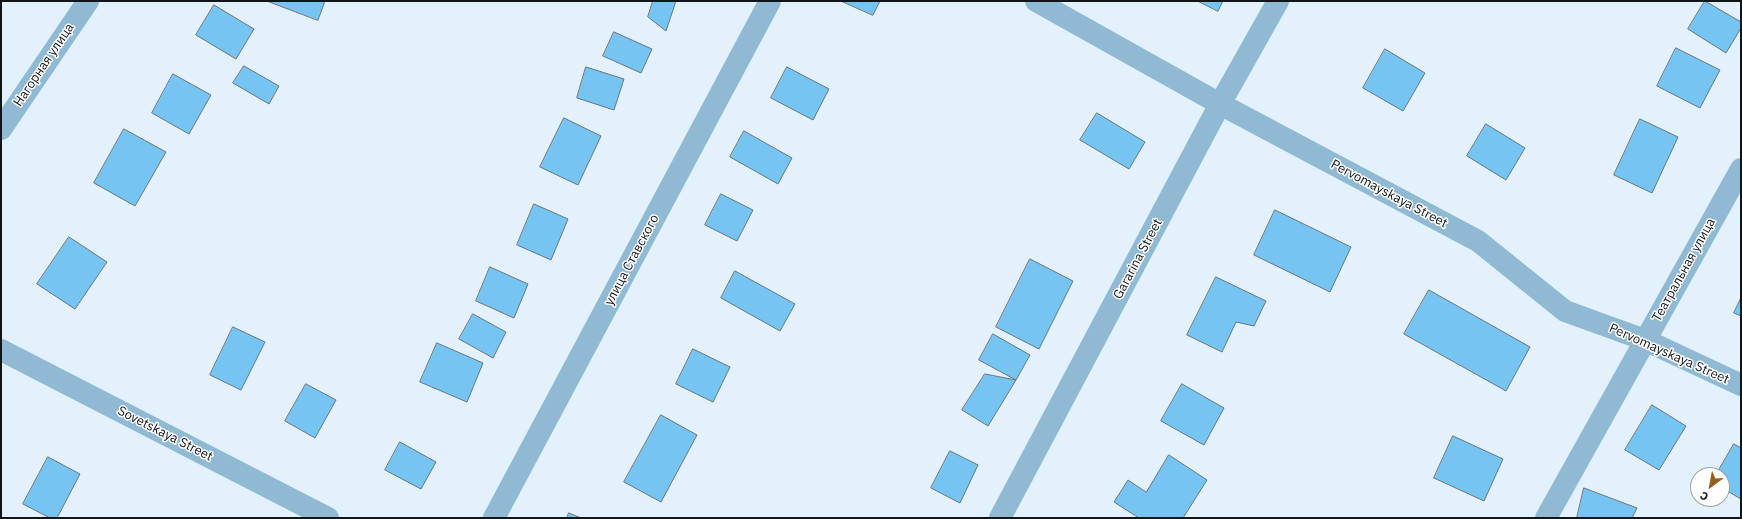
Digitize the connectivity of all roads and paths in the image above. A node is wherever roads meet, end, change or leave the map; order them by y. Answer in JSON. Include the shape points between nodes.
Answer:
{"nodes":[{"id":1,"x":88,"y":1,"type":"edge"},
{"id":2,"x":770,"y":1,"type":"edge"},
{"id":3,"x":1036,"y":1,"type":"edge"},
{"id":4,"x":1278,"y":1,"type":"edge"},
{"id":5,"x":1220,"y":104,"type":"junction"},
{"id":6,"x":1,"y":129,"type":"edge"},
{"id":7,"x":1741,"y":169,"type":"edge"},
{"id":8,"x":1645,"y":340,"type":"junction"},
{"id":9,"x":1,"y":350,"type":"edge"},
{"id":10,"x":1741,"y":385,"type":"edge"},
{"id":11,"x":328,"y":518,"type":"edge"},
{"id":12,"x":494,"y":518,"type":"edge"},
{"id":13,"x":1000,"y":518,"type":"edge"},
{"id":14,"x":1546,"y":518,"type":"edge"}],
"edges":[{"from":1,"to":6,"type":"street","name":"Нагорная улица"},
{"from":2,"to":12,"type":"street","name":"улица Ставского"},
{"from":3,"to":5,"type":"street","name":"Pervomayskaya Street"},
{"from":4,"to":5,"type":"street","name":"Gararina Street"},
{"from":5,"to":8,"type":"street","name":"Pervomayskaya Street","via":[[1478,241],[1566,311]]},
{"from":5,"to":13,"type":"street","name":"Gararina Street"},
{"from":7,"to":8,"type":"street","name":"Театральная улица"},
{"from":8,"to":10,"type":"street","name":"Pervomayskaya Street"},
{"from":8,"to":14,"type":"street","name":"Театральная улица"},
{"from":9,"to":11,"type":"street","name":"Sovetskaya Street"}]}
